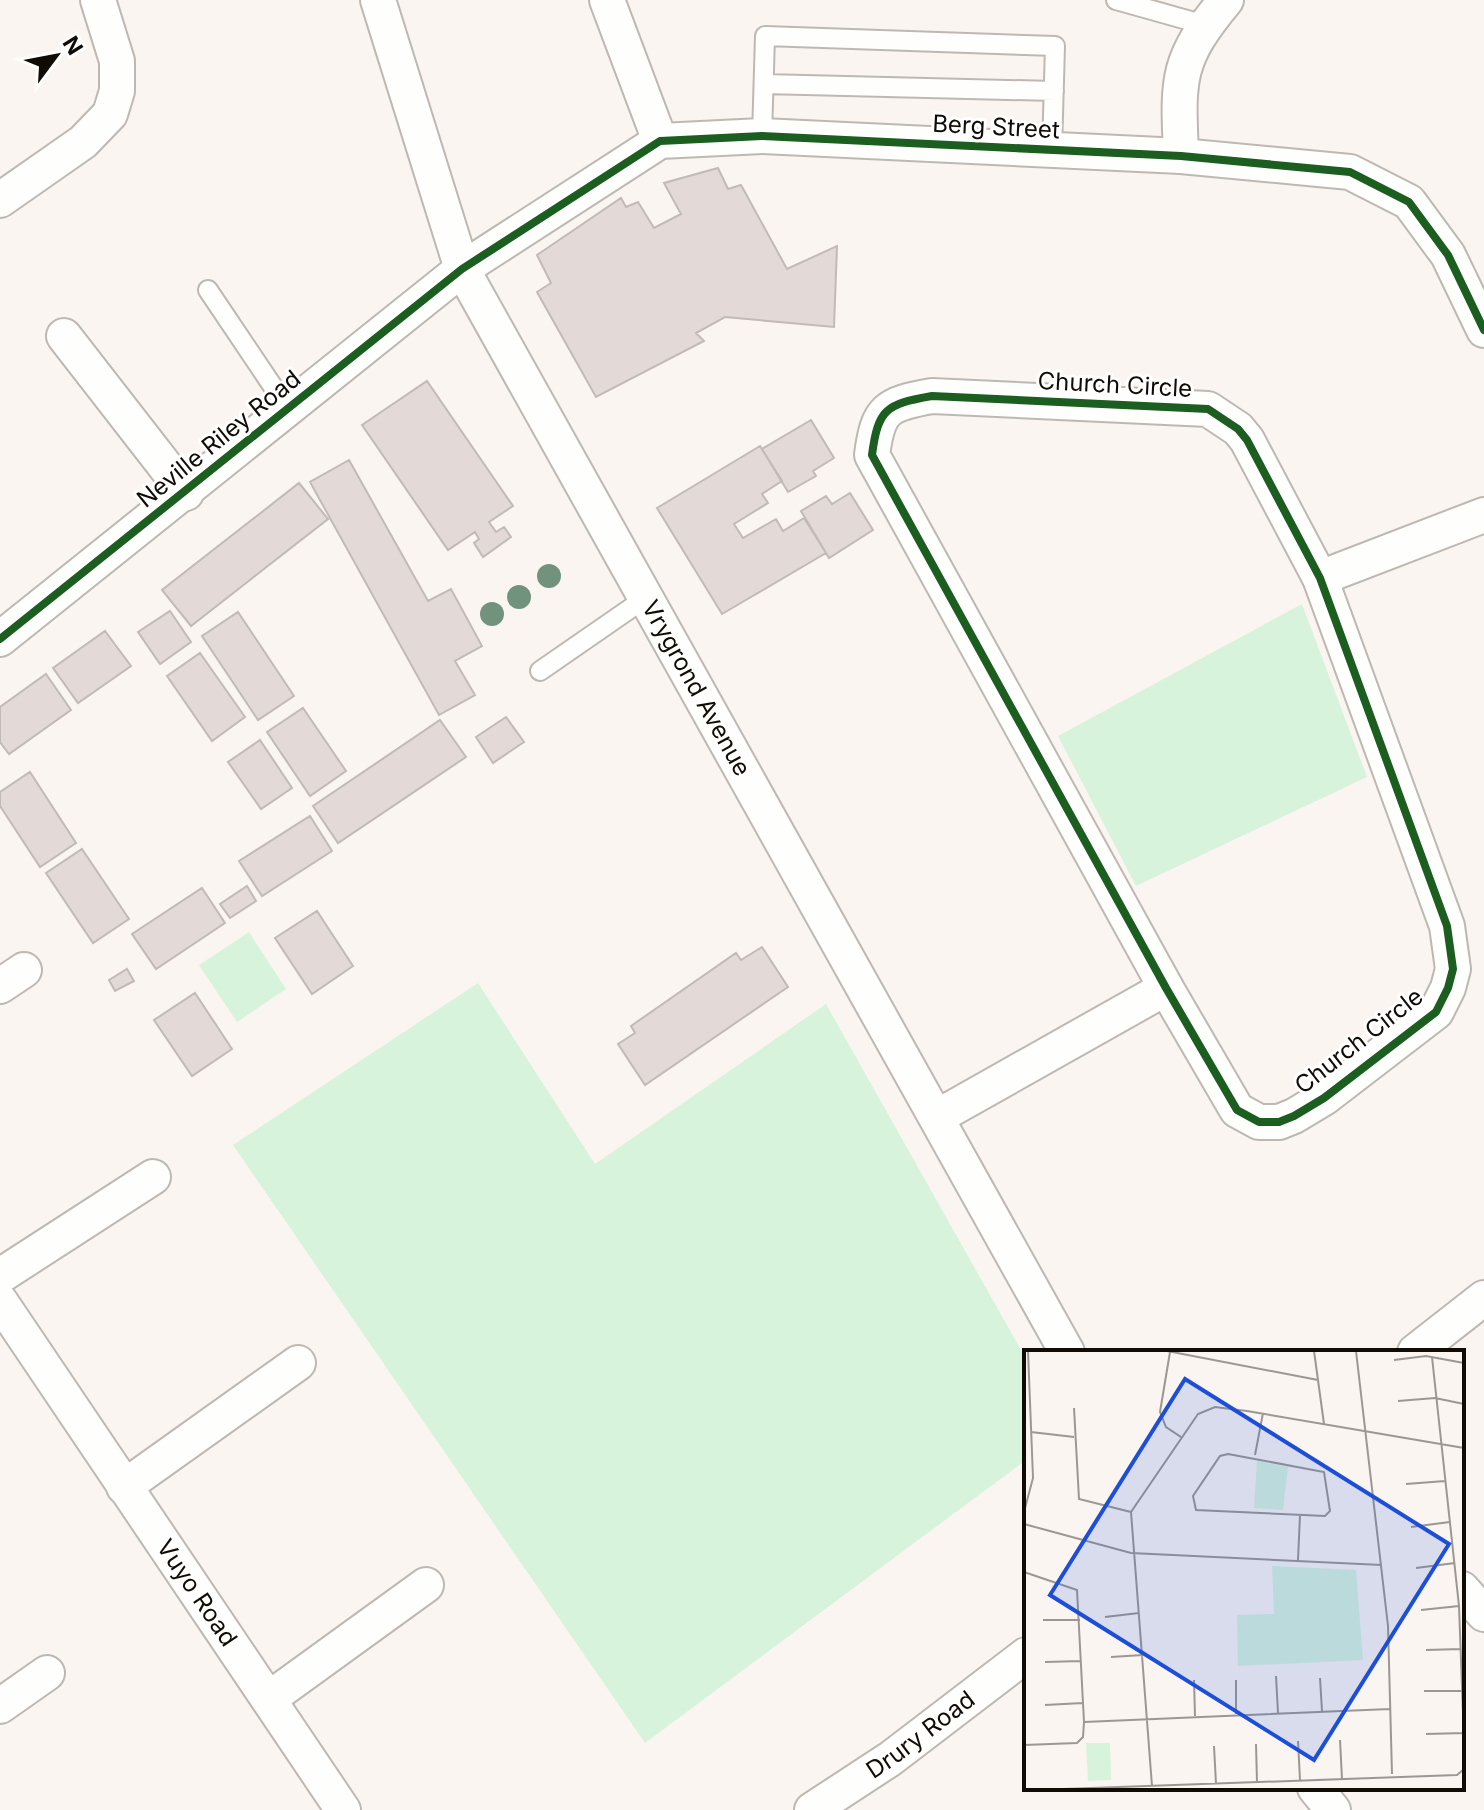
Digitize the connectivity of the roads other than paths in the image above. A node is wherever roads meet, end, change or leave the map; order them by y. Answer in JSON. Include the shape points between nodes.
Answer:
{"nodes":[{"id":1,"x":98,"y":0,"type":"edge"},
{"id":2,"x":378,"y":0,"type":"edge"},
{"id":3,"x":607,"y":0,"type":"edge"},
{"id":4,"x":1116,"y":0,"type":"edge"},
{"id":5,"x":1216,"y":13,"type":"edge"},
{"id":6,"x":764,"y":84,"type":"junction"},
{"id":7,"x":1054,"y":91,"type":"junction"},
{"id":8,"x":762,"y":136,"type":"junction"},
{"id":9,"x":660,"y":141,"type":"junction"},
{"id":10,"x":1052,"y":150,"type":"junction"},
{"id":11,"x":1181,"y":156,"type":"junction"},
{"id":12,"x":0,"y":200,"type":"edge"},
{"id":13,"x":462,"y":269,"type":"junction"},
{"id":14,"x":208,"y":290,"type":"dead end"},
{"id":15,"x":1484,"y":330,"type":"edge"},
{"id":16,"x":64,"y":336,"type":"dead end"},
{"id":17,"x":288,"y":409,"type":"junction"},
{"id":18,"x":186,"y":493,"type":"junction"},
{"id":19,"x":1484,"y":515,"type":"edge"},
{"id":20,"x":1320,"y":578,"type":"junction"},
{"id":21,"x":647,"y":597,"type":"junction"},
{"id":22,"x":0,"y":639,"type":"edge"},
{"id":23,"x":540,"y":671,"type":"dead end"},
{"id":24,"x":1166,"y":988,"type":"junction"},
{"id":25,"x":937,"y":1117,"type":"junction"},
{"id":26,"x":153,"y":1177,"type":"dead end"},
{"id":27,"x":0,"y":1276,"type":"edge"},
{"id":28,"x":1484,"y":1298,"type":"edge"},
{"id":29,"x":0,"y":1301,"type":"edge"},
{"id":30,"x":1066,"y":1350,"type":"edge"},
{"id":31,"x":1418,"y":1350,"type":"edge"},
{"id":32,"x":298,"y":1363,"type":"dead end"},
{"id":33,"x":124,"y":1487,"type":"junction"},
{"id":34,"x":426,"y":1585,"type":"dead end"},
{"id":35,"x":1464,"y":1591,"type":"edge"},
{"id":36,"x":1484,"y":1614,"type":"edge"},
{"id":37,"x":1024,"y":1657,"type":"edge"},
{"id":38,"x":47,"y":1673,"type":"dead end"},
{"id":39,"x":270,"y":1698,"type":"junction"},
{"id":40,"x":0,"y":1706,"type":"edge"},
{"id":41,"x":1317,"y":1790,"type":"edge"},
{"id":42,"x":343,"y":1810,"type":"edge"},
{"id":43,"x":812,"y":1810,"type":"edge"},
{"id":44,"x":1333,"y":1810,"type":"edge"}],
"edges":[{"from":1,"to":12,"type":"street","via":[[117,61],[110,114],[83,142]]},
{"from":2,"to":13,"type":"street","name":"Vrygrond Avenue"},
{"from":3,"to":9,"type":"street"},
{"from":4,"to":5,"type":"lane"},
{"from":5,"to":11,"type":"street","via":[[1189,51],[1179,86]]},
{"from":6,"to":7,"type":"lane"},
{"from":6,"to":7,"type":"lane","via":[[765,36],[1055,46]]},
{"from":6,"to":8,"type":"lane"},
{"from":7,"to":10,"type":"lane"},
{"from":8,"to":9,"type":"street","name":"Berg Street"},
{"from":8,"to":10,"type":"street","name":"Berg Street"},
{"from":9,"to":13,"type":"street"},
{"from":10,"to":11,"type":"street","name":"Berg Street"},
{"from":11,"to":15,"type":"street","name":"Berg Street","via":[[1350,172],[1409,202],[1434,232]]},
{"from":13,"to":17,"type":"street","name":"Neville Riley Road"},
{"from":13,"to":21,"type":"street","name":"Vrygrond Avenue"},
{"from":14,"to":17,"type":"lane"},
{"from":16,"to":18,"type":"street","name":"Neville Riley Road"},
{"from":17,"to":18,"type":"street","name":"Neville Riley Road"},
{"from":18,"to":22,"type":"street","name":"Neville Riley Road"},
{"from":19,"to":20,"type":"street"},
{"from":20,"to":24,"type":"street","name":"Church Circle","via":[[1447,926],[1453,969],[1448,988],[1436,1012],[1324,1098],[1279,1122],[1259,1122],[1237,1110]]},
{"from":20,"to":24,"type":"street","name":"Church Circle","via":[[1247,440],[1208,409],[932,396],[892,406],[877,422],[872,455]]},
{"from":21,"to":23,"type":"lane"},
{"from":21,"to":25,"type":"street","name":"Vrygrond Avenue"},
{"from":24,"to":25,"type":"street"},
{"from":25,"to":30,"type":"street","name":"Vrygrond Avenue"},
{"from":26,"to":27,"type":"street"},
{"from":28,"to":31,"type":"street"},
{"from":29,"to":33,"type":"street","name":"Vuyo Road"},
{"from":32,"to":33,"type":"street"},
{"from":33,"to":39,"type":"street","name":"Vuyo Road"},
{"from":34,"to":39,"type":"street"},
{"from":35,"to":36,"type":"street"},
{"from":37,"to":43,"type":"street","name":"Drury Road","via":[[890,1759]]},
{"from":38,"to":40,"type":"street"},
{"from":39,"to":42,"type":"street","name":"Vuyo Road"},
{"from":41,"to":44,"type":"street"}]}
